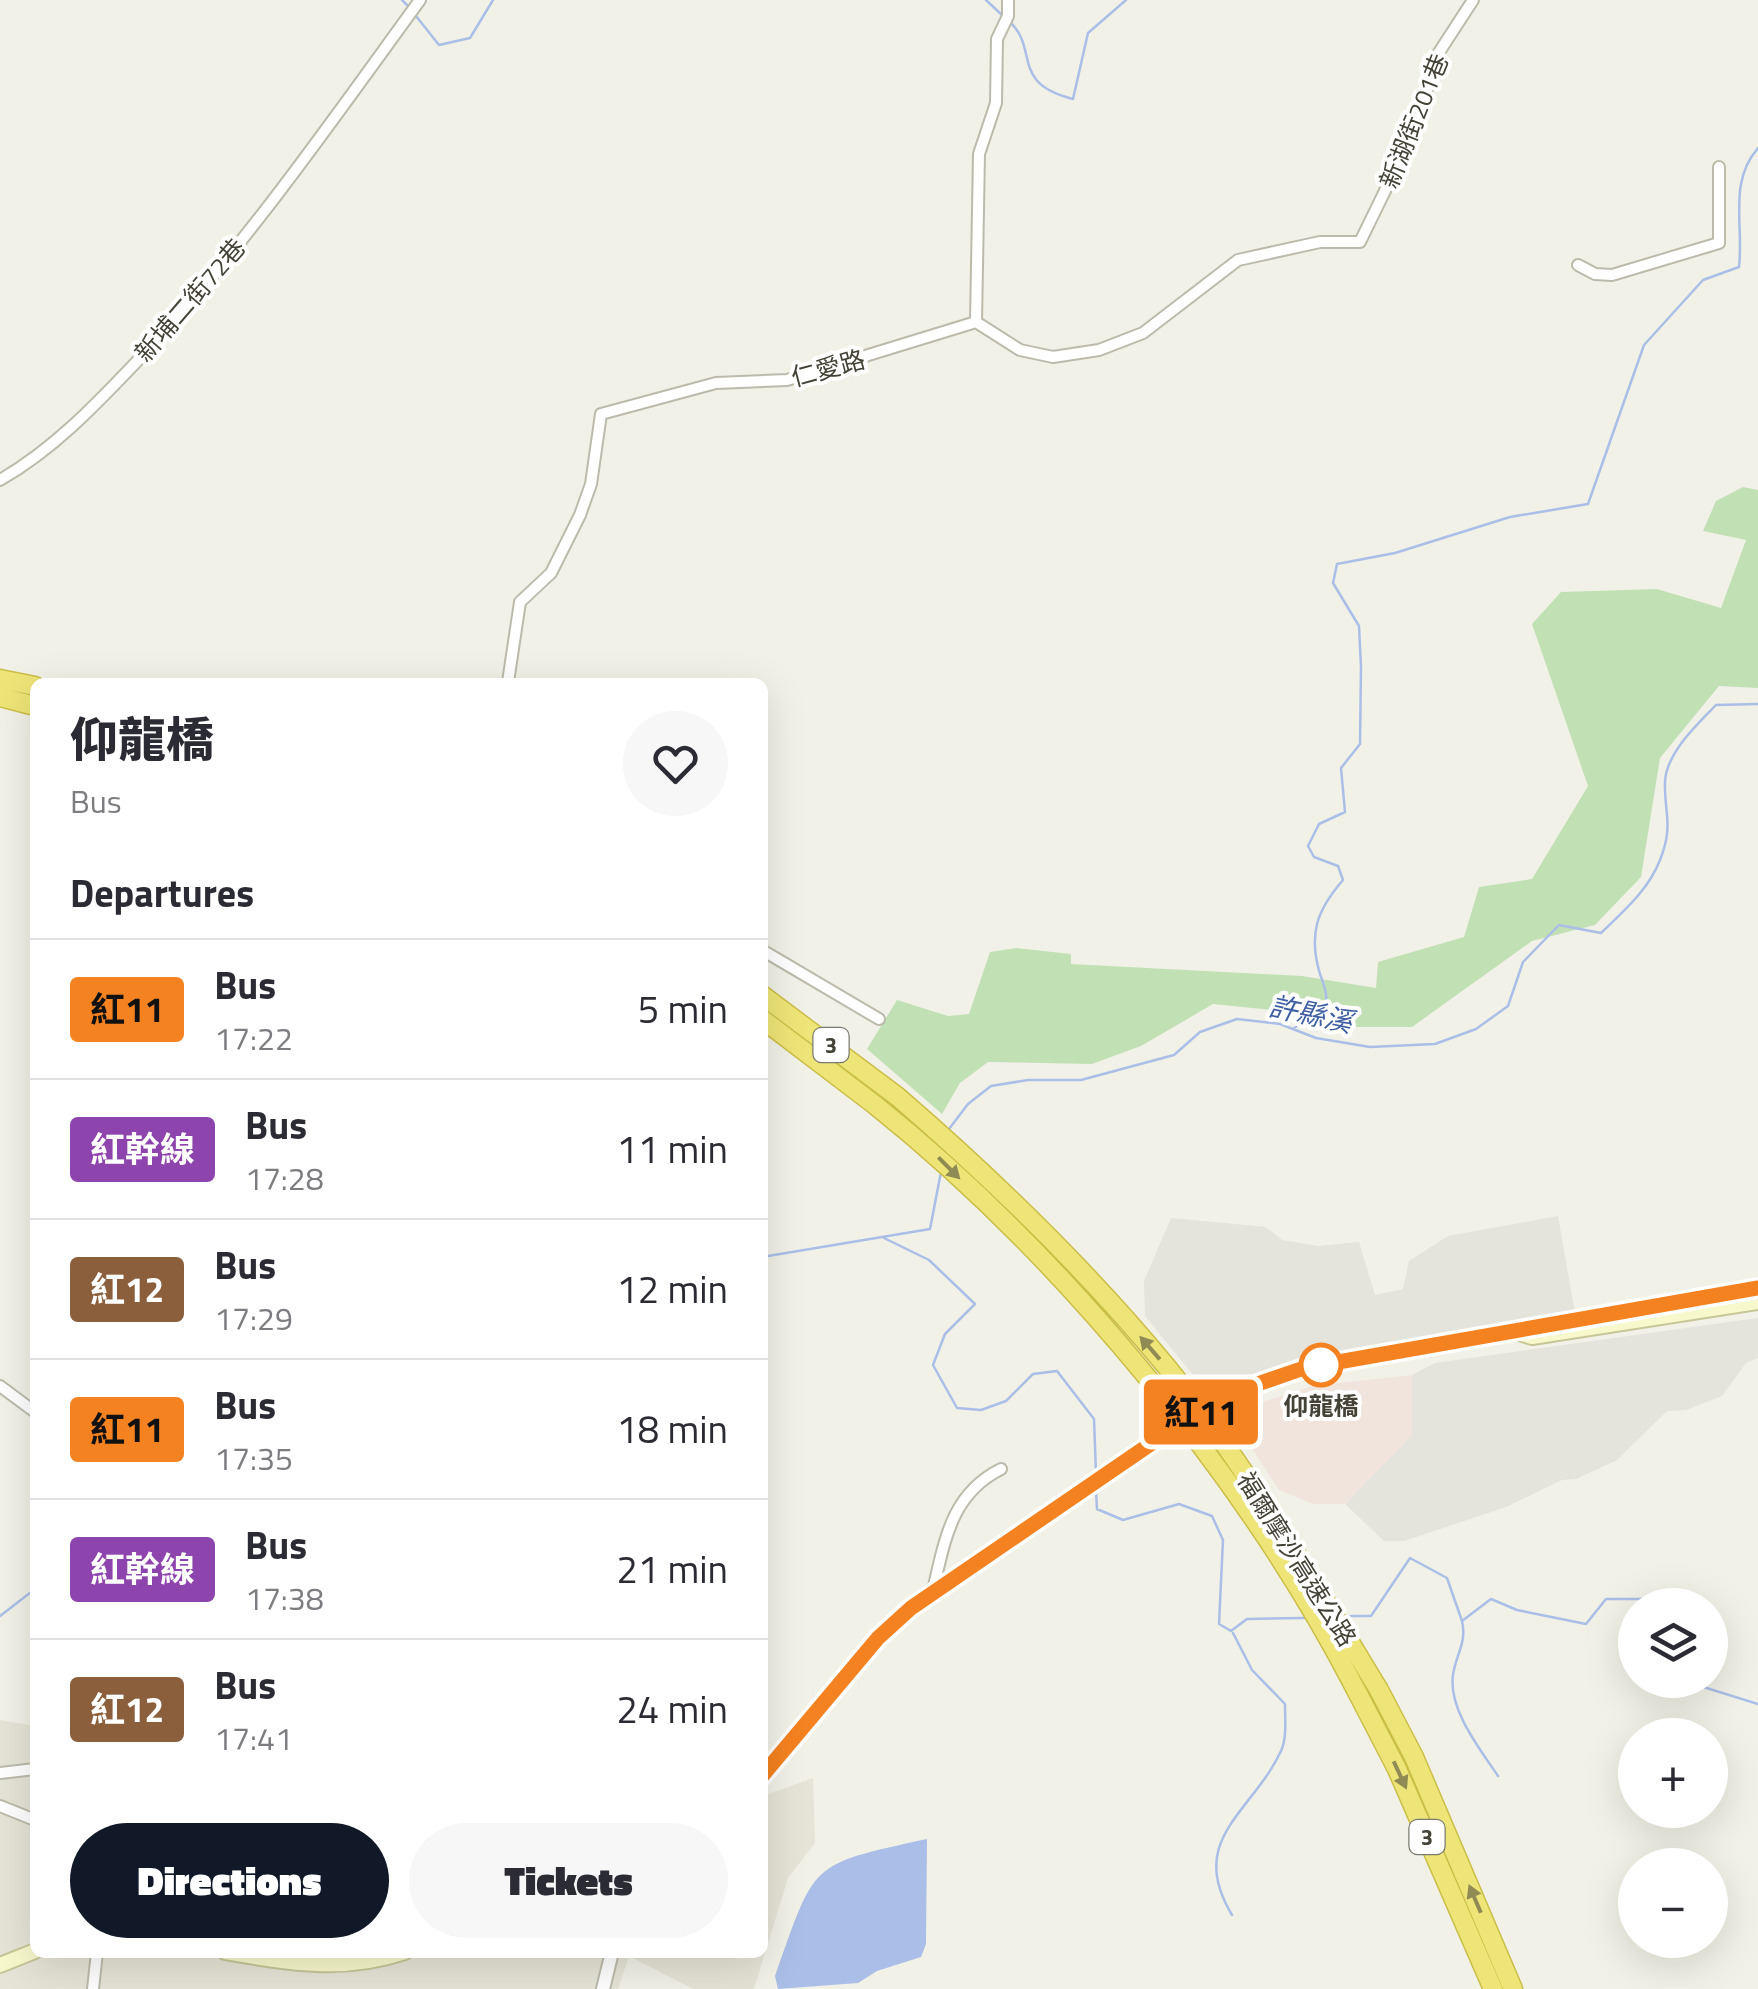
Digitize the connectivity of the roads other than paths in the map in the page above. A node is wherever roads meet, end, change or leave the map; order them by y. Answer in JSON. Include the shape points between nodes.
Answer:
{"nodes":[{"id":1,"x":420,"y":0,"type":"edge"},
{"id":2,"x":1008,"y":0,"type":"edge"},
{"id":3,"x":1472,"y":0,"type":"edge"},
{"id":4,"x":1719,"y":167,"type":"dead end"},
{"id":5,"x":1578,"y":265,"type":"dead end"},
{"id":6,"x":976,"y":322,"type":"junction"},
{"id":7,"x":0,"y":480,"type":"edge"},
{"id":8,"x":509,"y":678,"type":"edge"},
{"id":9,"x":0,"y":679,"type":"edge"},
{"id":10,"x":30,"y":685,"type":"edge"},
{"id":11,"x":0,"y":697,"type":"edge"},
{"id":12,"x":30,"y":705,"type":"edge"},
{"id":13,"x":768,"y":953,"type":"edge"},
{"id":14,"x":768,"y":1000,"type":"edge"},
{"id":15,"x":879,"y":1018,"type":"dead end"},
{"id":16,"x":768,"y":1024,"type":"edge"},
{"id":17,"x":1758,"y":1288,"type":"edge"},
{"id":18,"x":1758,"y":1302,"type":"edge"},
{"id":19,"x":1519,"y":1334,"type":"junction"},
{"id":20,"x":0,"y":1386,"type":"edge"},
{"id":21,"x":30,"y":1408,"type":"edge"},
{"id":22,"x":1001,"y":1470,"type":"dead end"},
{"id":23,"x":934,"y":1590,"type":"junction"},
{"id":24,"x":30,"y":1769,"type":"edge"},
{"id":25,"x":768,"y":1769,"type":"edge"},
{"id":26,"x":0,"y":1773,"type":"edge"},
{"id":27,"x":0,"y":1806,"type":"edge"},
{"id":28,"x":30,"y":1818,"type":"edge"},
{"id":29,"x":30,"y":1953,"type":"edge"},
{"id":30,"x":97,"y":1958,"type":"edge"},
{"id":31,"x":263,"y":1958,"type":"edge"},
{"id":32,"x":388,"y":1958,"type":"edge"},
{"id":33,"x":610,"y":1958,"type":"edge"},
{"id":34,"x":1,"y":1964,"type":"edge"},
{"id":35,"x":93,"y":1989,"type":"edge"},
{"id":36,"x":602,"y":1989,"type":"edge"},
{"id":37,"x":1493,"y":1989,"type":"edge"},
{"id":38,"x":1513,"y":1989,"type":"edge"}],
"edges":[{"from":1,"to":7,"type":"street","name":"新埔二街72巷","via":[[199,296],[77,424]]},
{"from":2,"to":6,"type":"street","via":[[997,39],[996,103],[979,154]]},
{"from":3,"to":6,"type":"street","name":"新湖街201巷","via":[[1436,57],[1418,123],[1360,242],[1320,242],[1238,260],[1143,334],[1099,350],[1053,357],[1020,350]]},
{"from":4,"to":5,"type":"street","via":[[1720,242],[1612,275]]},
{"from":6,"to":8,"type":"street","name":"仁愛路","via":[[787,380],[716,383],[601,414],[580,515],[551,573],[520,602]]},
{"from":9,"to":10,"type":"highway"},
{"from":11,"to":12,"type":"highway"},
{"from":13,"to":15,"type":"street"},
{"from":38,"to":14,"type":"highway","name":"福爾摩沙高速公路","number":"3","one_way":true,"bridge":true,"via":[[1379,1690],[1266,1506],[1167,1368],[1062,1247],[898,1097]]},
{"from":16,"to":37,"type":"highway","name":"福爾摩沙高速公路","number":"3","one_way":true,"bridge":true,"via":[[935,1154],[1049,1267],[1188,1431],[1257,1525],[1356,1688]]},
{"from":17,"to":19,"type":"main road","via":[[1530,1326]]},
{"from":18,"to":19,"type":"main road"},
{"from":19,"to":23,"type":"main road","via":[[1286,1372],[1246,1388]]},
{"from":20,"to":21,"type":"street"},
{"from":22,"to":23,"type":"street","via":[[981,1479],[948,1523]]},
{"from":23,"to":25,"type":"main road","via":[[878,1638]]},
{"from":24,"to":26,"type":"street"},
{"from":27,"to":28,"type":"street"},
{"from":29,"to":34,"type":"main road"},
{"from":30,"to":35,"type":"street"},
{"from":31,"to":32,"type":"main road","via":[[326,1968]]},
{"from":33,"to":36,"type":"street"}]}
